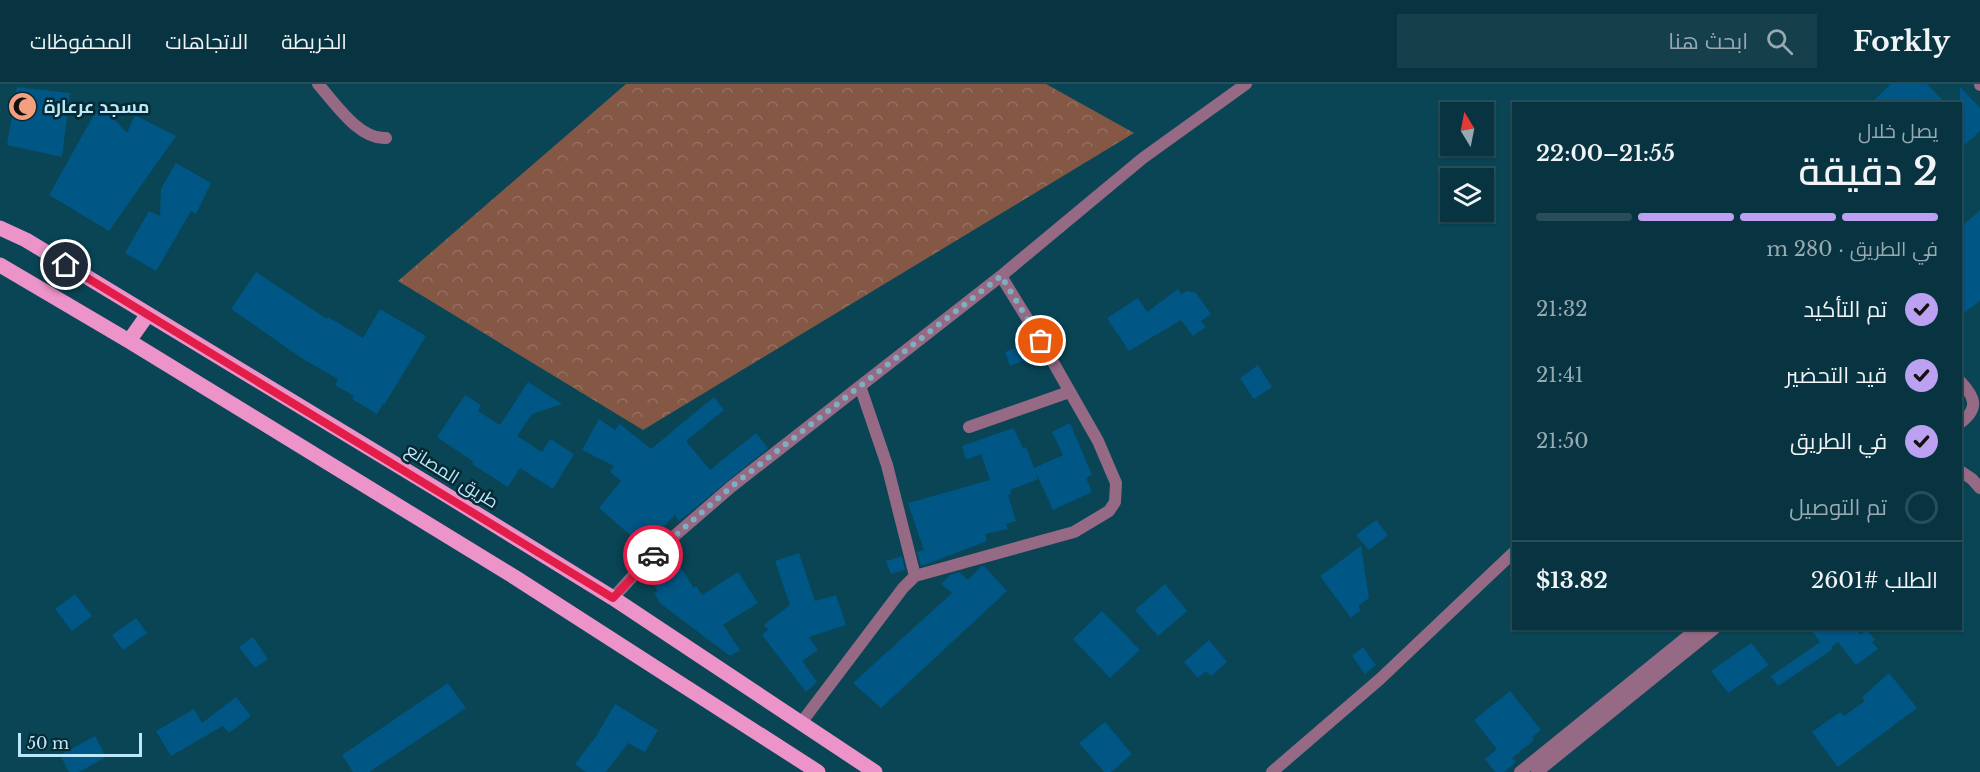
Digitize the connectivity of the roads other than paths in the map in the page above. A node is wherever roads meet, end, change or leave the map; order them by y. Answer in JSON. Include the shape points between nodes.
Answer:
{"nodes":[{"id":1,"x":318,"y":84,"type":"edge"},
{"id":2,"x":1246,"y":84,"type":"edge"},
{"id":3,"x":386,"y":138,"type":"dead end"},
{"id":4,"x":0,"y":228,"type":"edge"},
{"id":5,"x":0,"y":265,"type":"edge"},
{"id":6,"x":1001,"y":276,"type":"junction"},
{"id":7,"x":148,"y":314,"type":"junction"},
{"id":8,"x":129,"y":341,"type":"junction"},
{"id":9,"x":1962,"y":383,"type":"edge"},
{"id":10,"x":860,"y":386,"type":"junction"},
{"id":11,"x":1069,"y":392,"type":"junction"},
{"id":12,"x":1962,"y":422,"type":"edge"},
{"id":13,"x":969,"y":427,"type":"dead end"},
{"id":14,"x":1962,"y":472,"type":"edge"},
{"id":15,"x":1980,"y":488,"type":"edge"},
{"id":16,"x":1512,"y":554,"type":"edge"},
{"id":17,"x":915,"y":576,"type":"junction"},
{"id":18,"x":613,"y":598,"type":"junction"},
{"id":19,"x":1696,"y":630,"type":"edge"},
{"id":20,"x":1713,"y":630,"type":"edge"},
{"id":21,"x":801,"y":723,"type":"junction"},
{"id":22,"x":818,"y":772,"type":"edge"},
{"id":23,"x":875,"y":772,"type":"edge"},
{"id":24,"x":1272,"y":772,"type":"edge"},
{"id":25,"x":1520,"y":772,"type":"edge"},
{"id":26,"x":1537,"y":772,"type":"edge"}],
"edges":[{"from":1,"to":3,"type":"street","via":[[360,130],[370,137]]},
{"from":2,"to":6,"type":"street","via":[[1143,158]]},
{"from":4,"to":7,"type":"main road","name":"طريق المصانع"},
{"from":5,"to":8,"type":"main road"},
{"from":6,"to":10,"type":"street"},
{"from":6,"to":11,"type":"street"},
{"from":7,"to":8,"type":"main road"},
{"from":7,"to":18,"type":"main road","name":"طريق المصانع"},
{"from":8,"to":22,"type":"main road","via":[[516,578]]},
{"from":9,"to":12,"type":"street","via":[[1974,401],[1973,409]]},
{"from":10,"to":17,"type":"street","via":[[887,465]]},
{"from":10,"to":18,"type":"street","via":[[674,535]]},
{"from":11,"to":13,"type":"street"},
{"from":11,"to":17,"type":"street","via":[[1098,441],[1116,483],[1117,494],[1109,511],[1060,537]]},
{"from":14,"to":15,"type":"street"},
{"from":16,"to":24,"type":"street","via":[[1380,679]]},
{"from":17,"to":21,"type":"street"},
{"from":18,"to":21,"type":"main road","name":"طريق المصانع"},
{"from":19,"to":25,"type":"street"},
{"from":20,"to":26,"type":"street"},
{"from":21,"to":23,"type":"main road","name":"طريق المصانع"}]}
